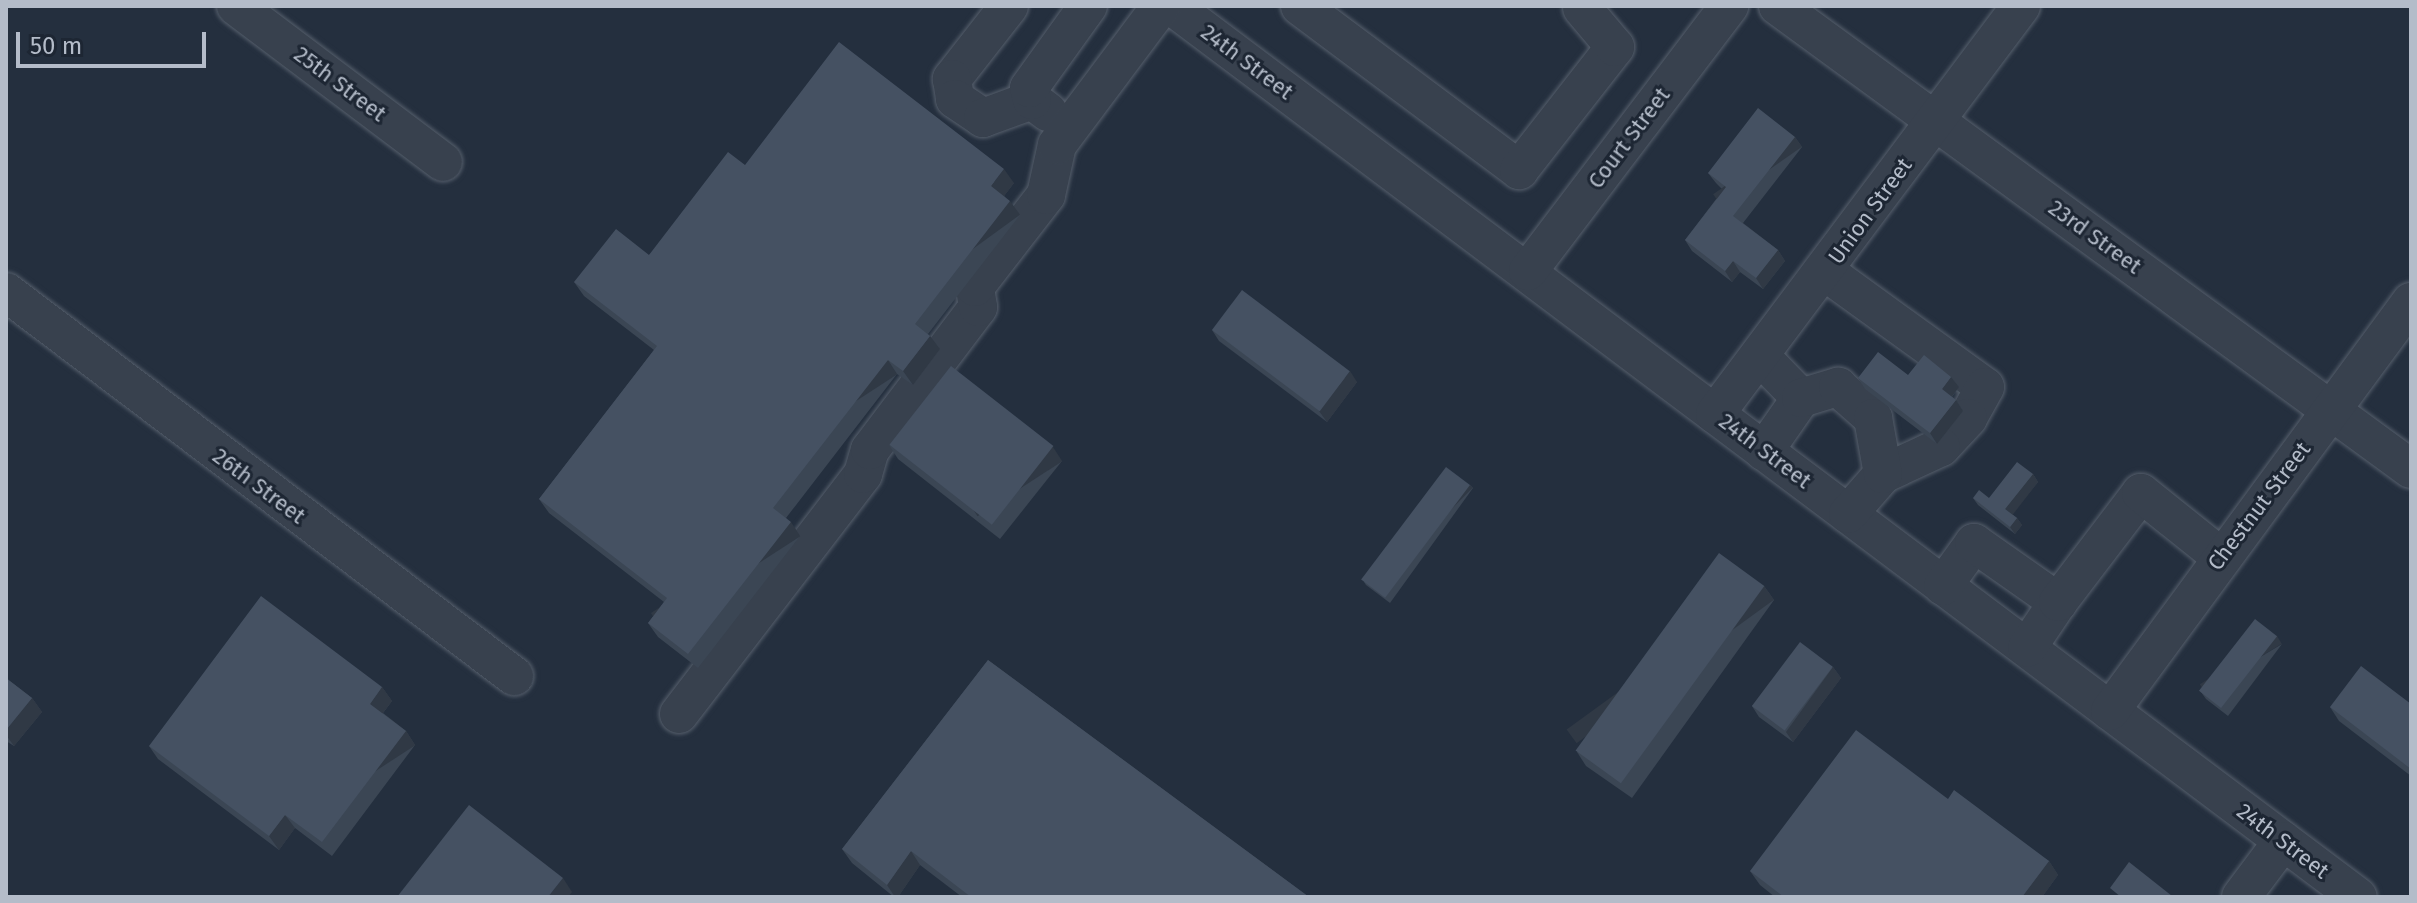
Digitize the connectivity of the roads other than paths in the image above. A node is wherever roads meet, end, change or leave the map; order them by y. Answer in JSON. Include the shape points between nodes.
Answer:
{"nodes":[{"id":1,"x":236,"y":6,"type":"edge"},
{"id":2,"x":1009,"y":6,"type":"edge"},
{"id":3,"x":1088,"y":6,"type":"edge"},
{"id":4,"x":1161,"y":6,"type":"edge"},
{"id":5,"x":1172,"y":6,"type":"edge"},
{"id":6,"x":1300,"y":6,"type":"edge"},
{"id":7,"x":1729,"y":6,"type":"edge"},
{"id":8,"x":1778,"y":6,"type":"edge"},
{"id":9,"x":2021,"y":6,"type":"edge"},
{"id":10,"x":1578,"y":7,"type":"edge"},
{"id":11,"x":275,"y":17,"type":"edge"},
{"id":12,"x":1032,"y":100,"type":"junction"},
{"id":13,"x":1934,"y":121,"type":"junction"},
{"id":14,"x":1070,"y":128,"type":"junction"},
{"id":15,"x":443,"y":162,"type":"dead end"},
{"id":16,"x":1528,"y":271,"type":"junction"},
{"id":17,"x":1826,"y":272,"type":"junction"},
{"id":18,"x":6,"y":292,"type":"edge"},
{"id":19,"x":2411,"y":302,"type":"edge"},
{"id":20,"x":1760,"y":356,"type":"junction"},
{"id":21,"x":1801,"y":398,"type":"junction"},
{"id":22,"x":2330,"y":410,"type":"junction"},
{"id":23,"x":1715,"y":414,"type":"junction"},
{"id":24,"x":1764,"y":451,"type":"junction"},
{"id":25,"x":2411,"y":469,"type":"edge"},
{"id":26,"x":1883,"y":474,"type":"junction"},
{"id":27,"x":1848,"y":514,"type":"junction"},
{"id":28,"x":2221,"y":557,"type":"junction"},
{"id":29,"x":1943,"y":586,"type":"junction"},
{"id":30,"x":2058,"y":602,"type":"junction"},
{"id":31,"x":2027,"y":648,"type":"junction"},
{"id":32,"x":514,"y":676,"type":"dead end"},
{"id":33,"x":2110,"y":711,"type":"junction"},
{"id":34,"x":679,"y":714,"type":"dead end"},
{"id":35,"x":2283,"y":841,"type":"junction"},
{"id":36,"x":2241,"y":897,"type":"edge"},
{"id":37,"x":2358,"y":897,"type":"edge"}],
"edges":[{"from":1,"to":11,"type":"street","name":"25th Street"},
{"from":2,"to":12,"type":"street","via":[[952,79],[955,99],[983,118]]},
{"from":3,"to":12,"type":"street","via":[[1029,88]]},
{"from":4,"to":14,"type":"street"},
{"from":5,"to":16,"type":"street","name":"24th Street"},
{"from":6,"to":10,"type":"street","via":[[1519,170],[1615,47]]},
{"from":7,"to":16,"type":"street","name":"Court Street"},
{"from":8,"to":13,"type":"street","name":"23rd Street"},
{"from":9,"to":13,"type":"street","name":"Union Street"},
{"from":11,"to":15,"type":"street","name":"25th Street"},
{"from":12,"to":14,"type":"street"},
{"from":13,"to":17,"type":"street","name":"Union Street"},
{"from":13,"to":22,"type":"street","name":"23rd Street"},
{"from":14,"to":34,"type":"street","via":[[1057,145],[1046,195],[975,287],[978,307],[870,450],[863,474]]},
{"from":16,"to":23,"type":"street","name":"24th Street"},
{"from":17,"to":20,"type":"street","name":"Union Street"},
{"from":17,"to":26,"type":"street","via":[[1985,387],[1968,418],[1941,447]]},
{"from":18,"to":32,"type":"street","name":"26th Street"},
{"from":19,"to":22,"type":"street","name":"Chestnut Street"},
{"from":20,"to":21,"type":"street"},
{"from":20,"to":23,"type":"street","name":"Union Street"},
{"from":21,"to":24,"type":"street"},
{"from":21,"to":26,"type":"street","via":[[1838,387],[1873,418]]},
{"from":22,"to":25,"type":"street","name":"23rd Street"},
{"from":22,"to":28,"type":"street","name":"Chestnut Street"},
{"from":23,"to":24,"type":"street","name":"24th Street"},
{"from":24,"to":27,"type":"street","name":"24th Street"},
{"from":26,"to":27,"type":"street"},
{"from":27,"to":29,"type":"street","name":"24th Street"},
{"from":28,"to":30,"type":"street","via":[[2141,493]]},
{"from":28,"to":33,"type":"street","name":"Chestnut Street"},
{"from":29,"to":30,"type":"street","via":[[1974,543]]},
{"from":29,"to":31,"type":"street","name":"24th Street"},
{"from":30,"to":31,"type":"street"},
{"from":31,"to":33,"type":"street","name":"24th Street"},
{"from":33,"to":35,"type":"street","name":"24th Street"},
{"from":35,"to":36,"type":"street"},
{"from":35,"to":37,"type":"street","name":"24th Street"}]}
